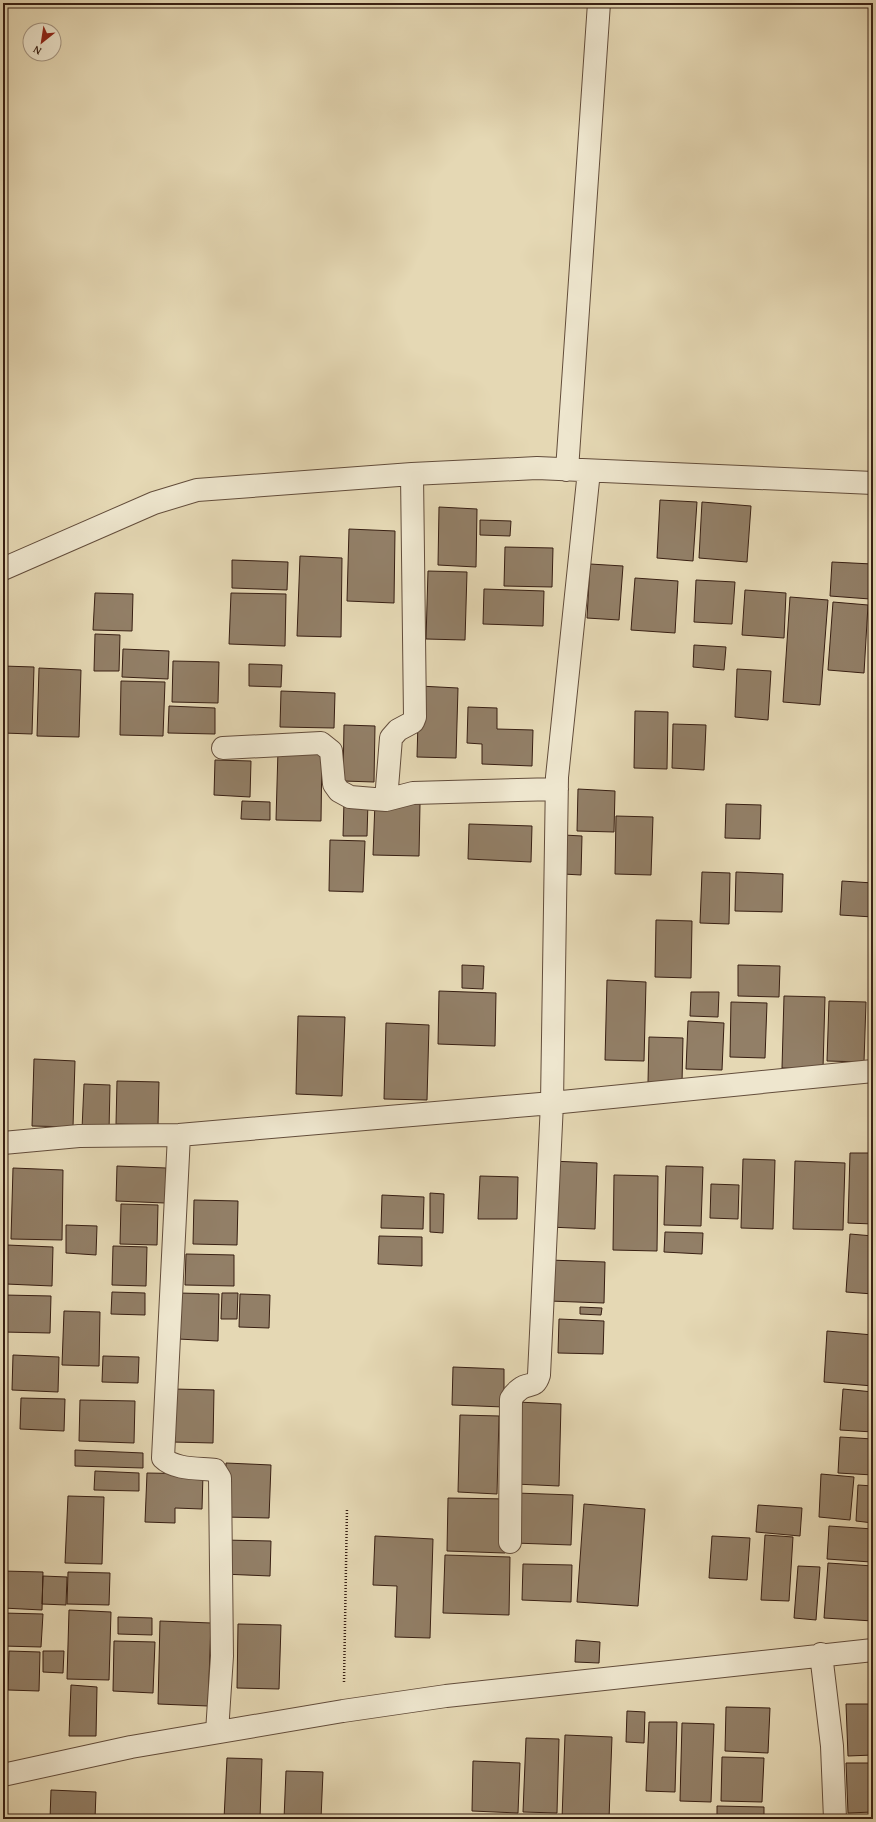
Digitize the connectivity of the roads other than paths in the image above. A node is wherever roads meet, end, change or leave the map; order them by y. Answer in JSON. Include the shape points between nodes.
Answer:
{"nodes":[{"id":1,"x":599,"y":3,"type":"edge"},
{"id":2,"x":567,"y":470,"type":"junction"},
{"id":3,"x":590,"y":471,"type":"junction"},
{"id":4,"x":412,"y":474,"type":"junction"},
{"id":5,"x":873,"y":483,"type":"edge"},
{"id":6,"x":3,"y":569,"type":"edge"},
{"id":7,"x":223,"y":748,"type":"dead end"},
{"id":8,"x":557,"y":789,"type":"junction"},
{"id":9,"x":386,"y":800,"type":"junction"},
{"id":10,"x":873,"y":1071,"type":"edge"},
{"id":11,"x":552,"y":1103,"type":"junction"},
{"id":12,"x":179,"y":1135,"type":"junction"},
{"id":13,"x":3,"y":1143,"type":"edge"},
{"id":14,"x":510,"y":1542,"type":"dead end"},
{"id":15,"x":873,"y":1650,"type":"edge"},
{"id":16,"x":822,"y":1654,"type":"junction"},
{"id":17,"x":217,"y":1732,"type":"junction"},
{"id":18,"x":3,"y":1775,"type":"edge"},
{"id":19,"x":835,"y":1819,"type":"edge"}],
"edges":[{"from":1,"to":2,"type":"street"},
{"from":2,"to":3,"type":"street"},
{"from":2,"to":4,"type":"street","via":[[537,468]]},
{"from":3,"to":5,"type":"street"},
{"from":3,"to":8,"type":"street"},
{"from":4,"to":6,"type":"street","via":[[197,490],[154,503]]},
{"from":4,"to":9,"type":"street","via":[[414,717],[413,722],[398,730],[391,738]]},
{"from":7,"to":9,"type":"street","via":[[321,743],[331,751],[334,784],[339,791],[350,797]]},
{"from":8,"to":9,"type":"street","via":[[413,793]]},
{"from":8,"to":11,"type":"street"},
{"from":10,"to":11,"type":"street"},
{"from":11,"to":12,"type":"street"},
{"from":11,"to":14,"type":"street","via":[[539,1375],[537,1382],[521,1388],[511,1399]]},
{"from":12,"to":13,"type":"street","via":[[78,1136]]},
{"from":12,"to":17,"type":"street","via":[[163,1458],[180,1466],[216,1470],[220,1478],[222,1656]]},
{"from":15,"to":16,"type":"street"},
{"from":16,"to":17,"type":"street","via":[[446,1696]]},
{"from":16,"to":19,"type":"street","via":[[832,1746]]},
{"from":17,"to":18,"type":"street","via":[[131,1747]]}]}
